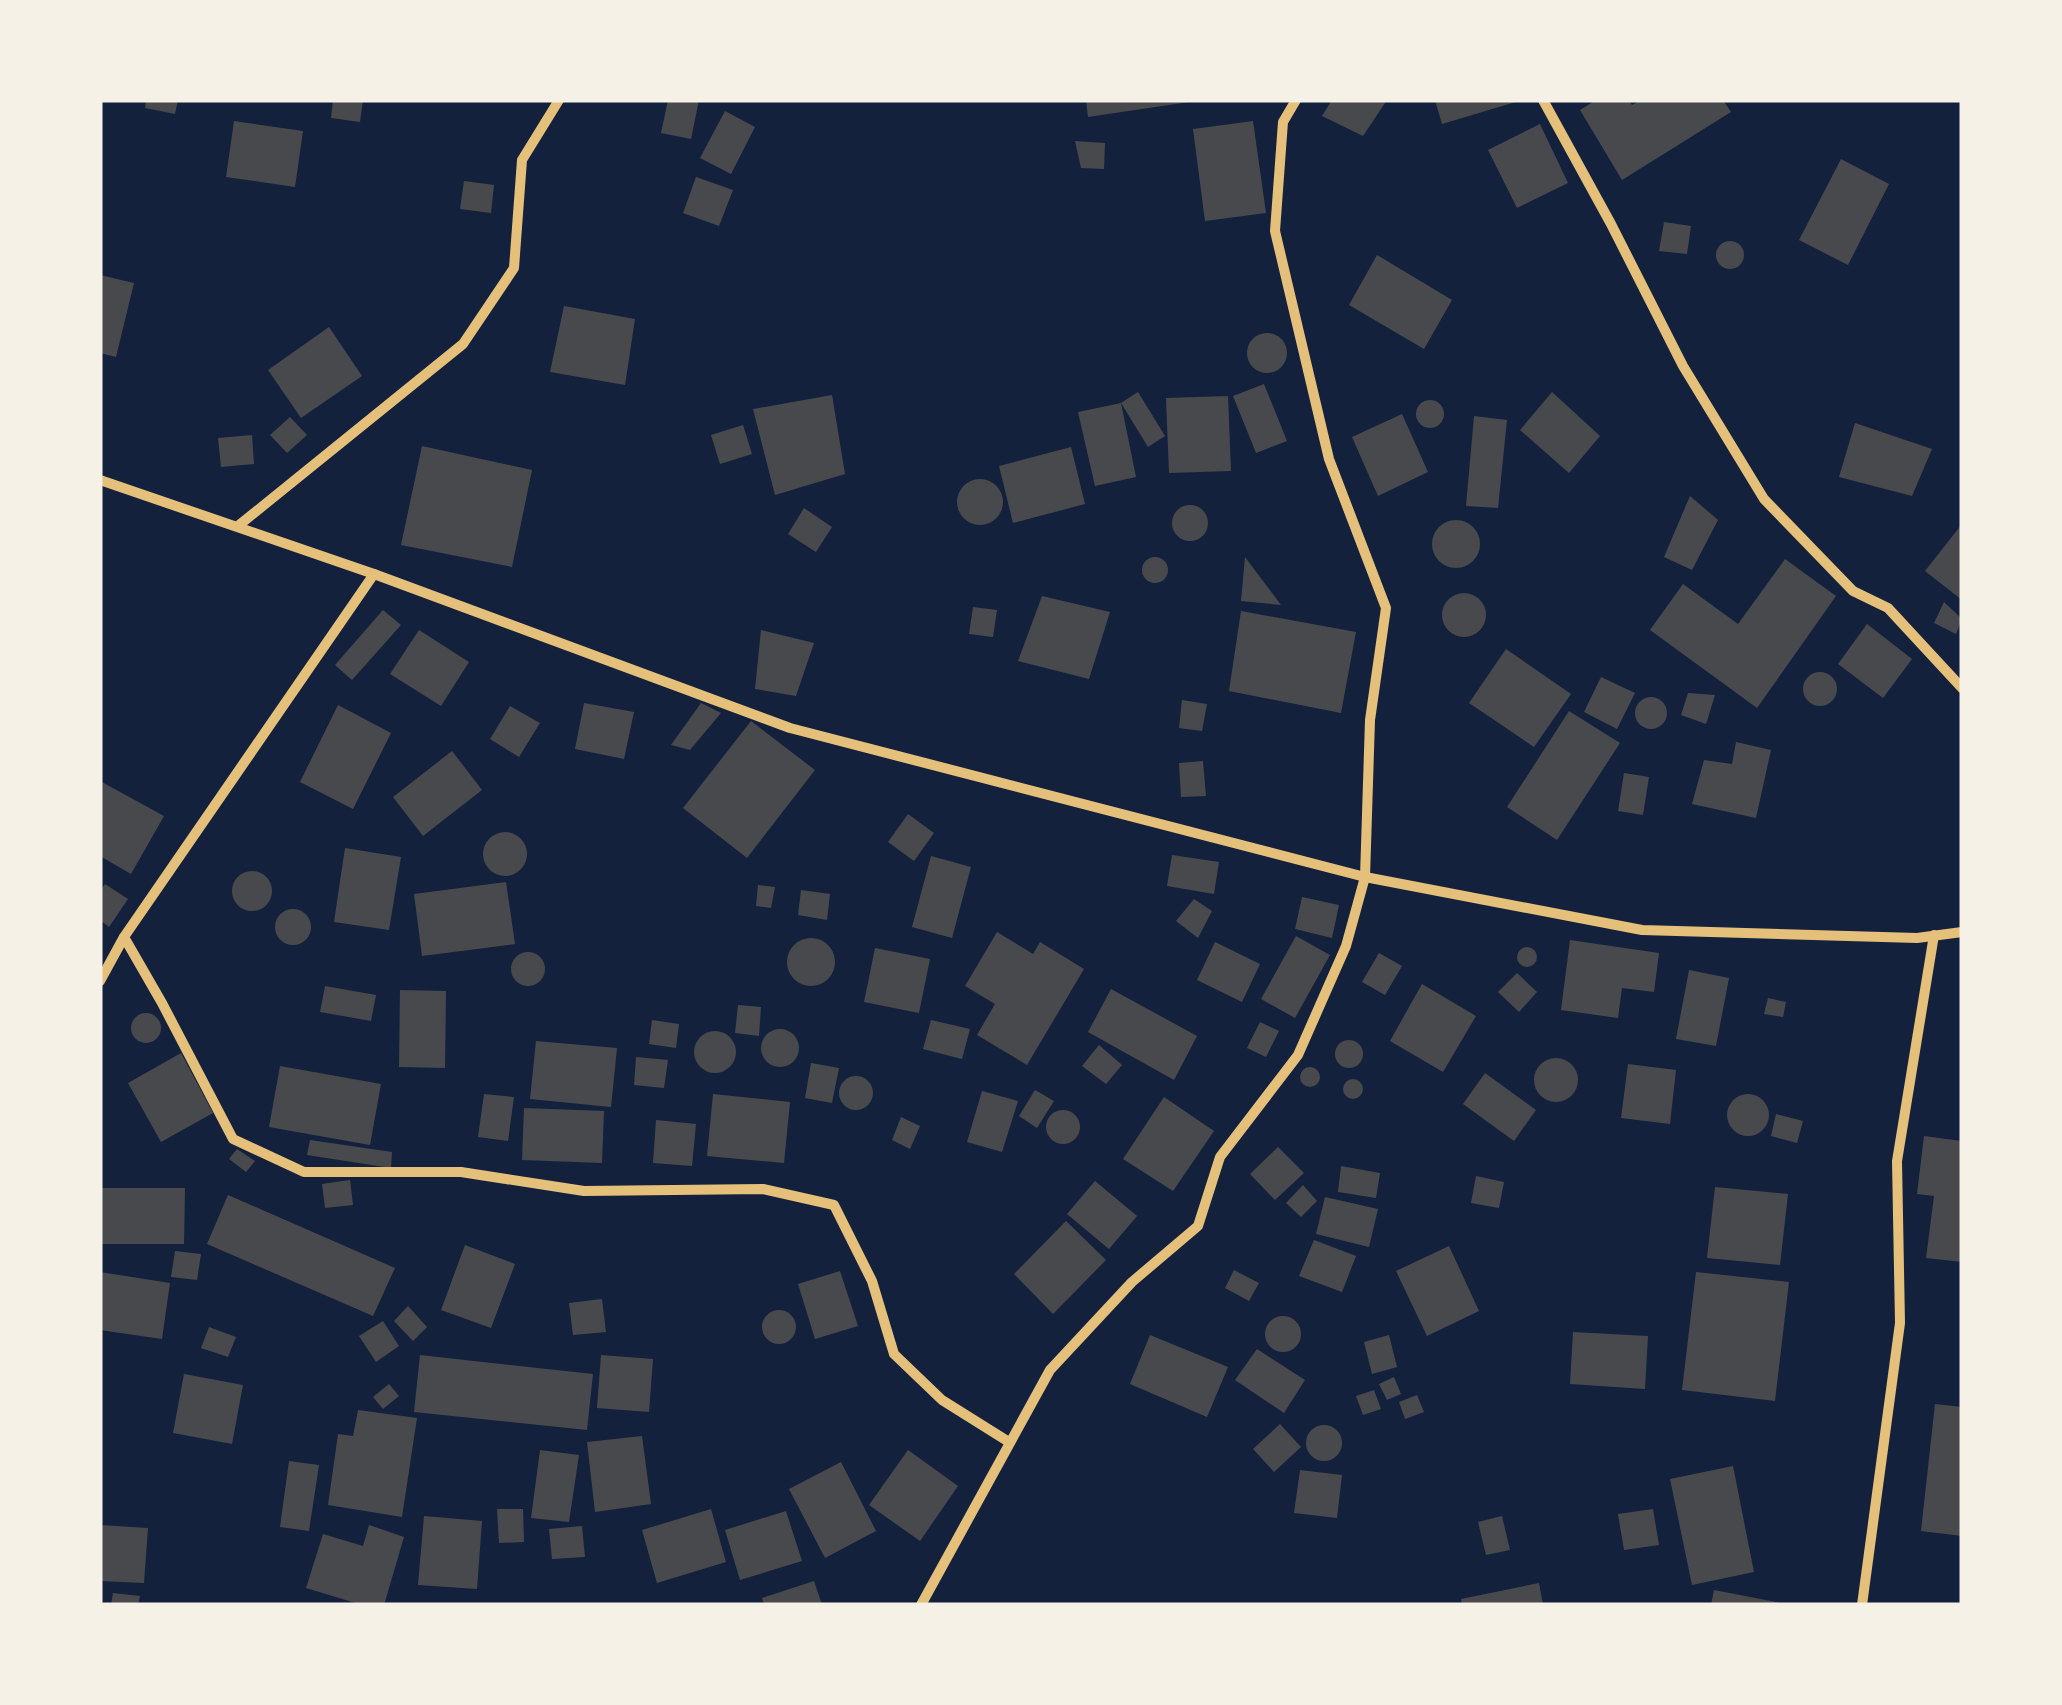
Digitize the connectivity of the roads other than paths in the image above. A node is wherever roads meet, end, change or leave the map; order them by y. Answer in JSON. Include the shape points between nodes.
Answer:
{"nodes":[{"id":1,"x":559,"y":100,"type":"edge"},
{"id":2,"x":1296,"y":100,"type":"edge"},
{"id":3,"x":1543,"y":100,"type":"edge"},
{"id":4,"x":100,"y":480,"type":"edge"},
{"id":5,"x":238,"y":526,"type":"junction"},
{"id":6,"x":374,"y":574,"type":"junction"},
{"id":7,"x":1962,"y":688,"type":"edge"},
{"id":8,"x":1365,"y":877,"type":"junction"},
{"id":9,"x":1962,"y":932,"type":"edge"},
{"id":10,"x":1934,"y":936,"type":"junction"},
{"id":11,"x":124,"y":938,"type":"junction"},
{"id":12,"x":100,"y":981,"type":"edge"},
{"id":13,"x":1009,"y":1442,"type":"junction"},
{"id":14,"x":921,"y":1605,"type":"edge"},
{"id":15,"x":1862,"y":1605,"type":"edge"}],
"edges":[{"from":1,"to":5,"type":"street","via":[[522,160],[514,268],[463,344]]},
{"from":2,"to":8,"type":"street","via":[[1283,122],[1274,232],[1328,459],[1386,608],[1370,720]]},
{"from":3,"to":7,"type":"street","via":[[1683,366],[1764,500],[1853,591],[1888,608]]},
{"from":4,"to":5,"type":"street"},
{"from":5,"to":6,"type":"street"},
{"from":6,"to":8,"type":"street","via":[[790,728]]},
{"from":6,"to":11,"type":"street"},
{"from":8,"to":10,"type":"street","via":[[1642,930]]},
{"from":8,"to":13,"type":"street","via":[[1346,946],[1298,1056],[1220,1158],[1198,1226],[1132,1282],[1050,1370]]},
{"from":9,"to":10,"type":"street"},
{"from":10,"to":15,"type":"street","via":[[1897,1160],[1900,1323]]},
{"from":11,"to":12,"type":"street"},
{"from":11,"to":13,"type":"street","via":[[232,1139],[304,1172],[460,1172],[584,1191],[763,1188],[834,1205],[872,1281],[894,1354],[942,1400]]},
{"from":13,"to":14,"type":"street"}]}
